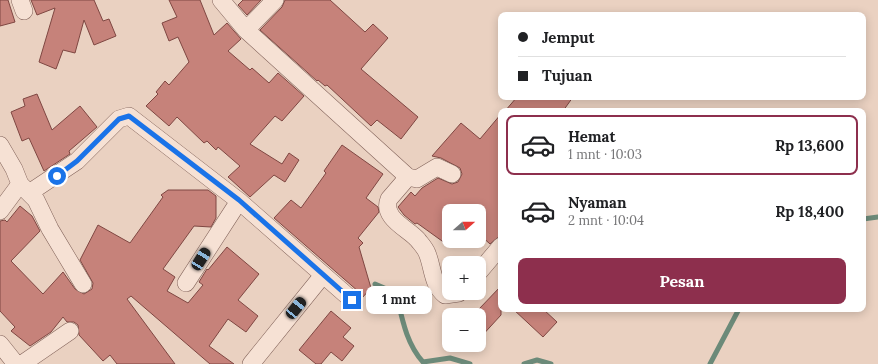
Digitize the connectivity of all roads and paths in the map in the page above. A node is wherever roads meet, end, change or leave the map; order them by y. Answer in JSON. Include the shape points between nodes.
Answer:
{"nodes":[{"id":1,"x":221,"y":0,"type":"edge"},
{"id":2,"x":275,"y":0,"type":"edge"},
{"id":3,"x":246,"y":30,"type":"junction"},
{"id":4,"x":0,"y":145,"type":"edge"},
{"id":5,"x":452,"y":174,"type":"dead end"},
{"id":6,"x":408,"y":177,"type":"junction"},
{"id":7,"x":24,"y":188,"type":"junction"},
{"id":8,"x":239,"y":200,"type":"junction"},
{"id":9,"x":0,"y":211,"type":"edge"},
{"id":10,"x":498,"y":250,"type":"edge"},
{"id":11,"x":486,"y":264,"type":"edge"},
{"id":12,"x":323,"y":275,"type":"junction"},
{"id":13,"x":186,"y":283,"type":"dead end"},
{"id":14,"x":83,"y":284,"type":"dead end"},
{"id":15,"x":442,"y":293,"type":"edge"},
{"id":16,"x":352,"y":300,"type":"dead end"},
{"id":17,"x":70,"y":331,"type":"dead end"},
{"id":18,"x":0,"y":344,"type":"edge"},
{"id":19,"x":16,"y":364,"type":"edge"},
{"id":20,"x":22,"y":364,"type":"edge"},
{"id":21,"x":251,"y":364,"type":"edge"}],
"edges":[{"from":1,"to":3,"type":"street"},
{"from":2,"to":3,"type":"street"},
{"from":3,"to":6,"type":"street"},
{"from":4,"to":7,"type":"street"},
{"from":5,"to":6,"type":"street","via":[[437,167],[416,179]]},
{"from":6,"to":15,"type":"street","via":[[389,200],[390,213],[396,222],[416,238],[426,252],[437,286]]},
{"from":7,"to":8,"type":"street","via":[[77,161],[119,119],[129,116]]},
{"from":7,"to":9,"type":"street"},
{"from":7,"to":14,"type":"street","via":[[36,200]]},
{"from":8,"to":12,"type":"street"},
{"from":8,"to":13,"type":"street"},
{"from":10,"to":11,"type":"street"},
{"from":12,"to":16,"type":"street"},
{"from":12,"to":21,"type":"street"},
{"from":17,"to":20,"type":"street"},
{"from":18,"to":19,"type":"street"}]}
